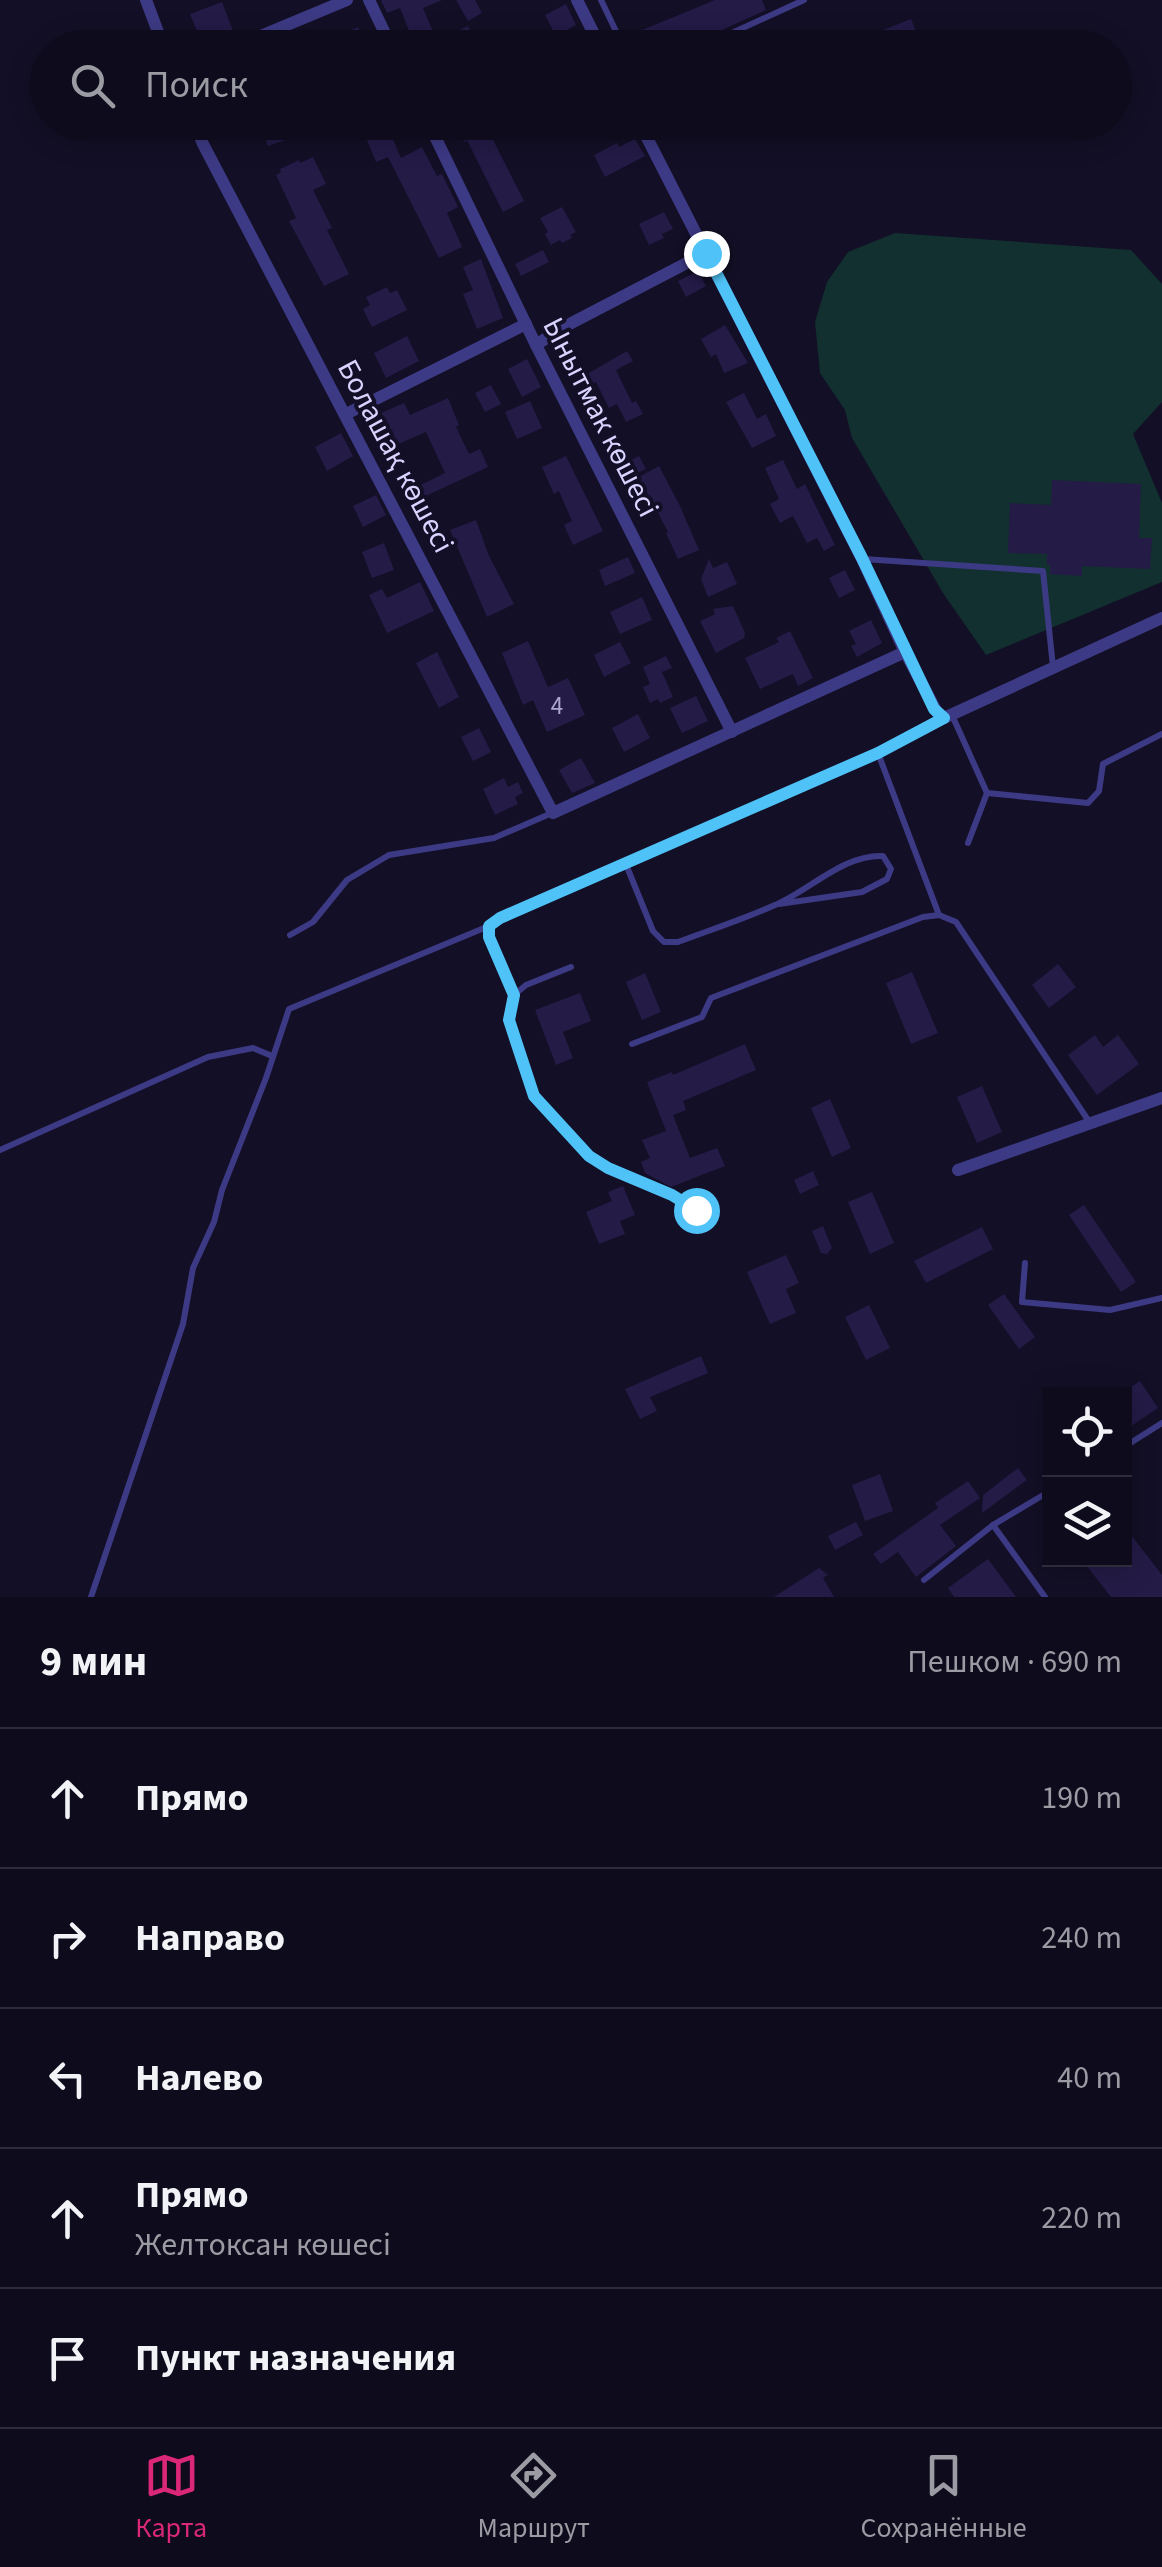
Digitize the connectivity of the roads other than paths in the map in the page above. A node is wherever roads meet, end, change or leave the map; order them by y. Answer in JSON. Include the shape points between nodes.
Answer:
{"nodes":[{"id":1,"x":146,"y":0,"type":"edge"},
{"id":2,"x":346,"y":0,"type":"edge"},
{"id":3,"x":369,"y":0,"type":"edge"},
{"id":4,"x":577,"y":0,"type":"edge"},
{"id":5,"x":601,"y":0,"type":"edge"},
{"id":6,"x":804,"y":0,"type":"edge"},
{"id":7,"x":157,"y":30,"type":"edge"},
{"id":8,"x":275,"y":30,"type":"edge"},
{"id":9,"x":383,"y":30,"type":"edge"},
{"id":10,"x":591,"y":30,"type":"edge"},
{"id":11,"x":615,"y":30,"type":"edge"},
{"id":12,"x":738,"y":30,"type":"edge"},
{"id":13,"x":201,"y":140,"type":"edge"},
{"id":14,"x":437,"y":140,"type":"edge"},
{"id":15,"x":648,"y":140,"type":"edge"},
{"id":16,"x":706,"y":253,"type":"junction"},
{"id":17,"x":526,"y":324,"type":"junction"},
{"id":18,"x":536,"y":344,"type":"junction"},
{"id":19,"x":346,"y":414,"type":"junction"},
{"id":20,"x":862,"y":558,"type":"junction"},
{"id":21,"x":1162,"y":618,"type":"edge"},
{"id":22,"x":905,"y":652,"type":"junction"},
{"id":23,"x":1053,"y":668,"type":"junction"},
{"id":24,"x":948,"y":716,"type":"junction"},
{"id":25,"x":732,"y":732,"type":"junction"},
{"id":26,"x":1162,"y":734,"type":"edge"},
{"id":27,"x":878,"y":753,"type":"junction"},
{"id":28,"x":988,"y":793,"type":"junction"},
{"id":29,"x":553,"y":813,"type":"junction"},
{"id":30,"x":968,"y":844,"type":"dead end"},
{"id":31,"x":625,"y":862,"type":"junction"},
{"id":32,"x":779,"y":904,"type":"junction"},
{"id":33,"x":939,"y":915,"type":"junction"},
{"id":34,"x":489,"y":926,"type":"junction"},
{"id":35,"x":290,"y":935,"type":"dead end"},
{"id":36,"x":571,"y":967,"type":"dead end"},
{"id":37,"x":514,"y":995,"type":"junction"},
{"id":38,"x":632,"y":1044,"type":"dead end"},
{"id":39,"x":272,"y":1056,"type":"junction"},
{"id":40,"x":1162,"y":1098,"type":"edge"},
{"id":41,"x":1090,"y":1123,"type":"junction"},
{"id":42,"x":0,"y":1150,"type":"edge"},
{"id":43,"x":958,"y":1170,"type":"dead end"},
{"id":44,"x":702,"y":1225,"type":"dead end"},
{"id":45,"x":1024,"y":1264,"type":"dead end"},
{"id":46,"x":1162,"y":1298,"type":"edge"},
{"id":47,"x":1162,"y":1423,"type":"edge"},
{"id":48,"x":1132,"y":1442,"type":"edge"},
{"id":49,"x":1042,"y":1496,"type":"edge"},
{"id":50,"x":993,"y":1525,"type":"junction"},
{"id":51,"x":924,"y":1580,"type":"dead end"},
{"id":52,"x":91,"y":1597,"type":"edge"},
{"id":53,"x":1045,"y":1597,"type":"edge"}],
"edges":[{"from":1,"to":7,"type":"street"},
{"from":2,"to":8,"type":"street"},
{"from":3,"to":9,"type":"street"},
{"from":4,"to":10,"type":"street"},
{"from":5,"to":11,"type":"lane"},
{"from":6,"to":12,"type":"lane"},
{"from":13,"to":19,"type":"street","name":"Болашақ көшесі"},
{"from":14,"to":17,"type":"street","name":"Ынытмак көшесі"},
{"from":15,"to":16,"type":"street"},
{"from":16,"to":18,"type":"street"},
{"from":16,"to":20,"type":"street"},
{"from":17,"to":18,"type":"street","name":"Ынытмак көшесі"},
{"from":17,"to":19,"type":"street"},
{"from":18,"to":25,"type":"street","name":"Ынытмак көшесі"},
{"from":19,"to":29,"type":"street","name":"Болашақ көшесі"},
{"from":20,"to":22,"type":"street"},
{"from":20,"to":23,"type":"lane","via":[[1043,571]]},
{"from":21,"to":23,"type":"street"},
{"from":22,"to":24,"type":"street","via":[[934,709]]},
{"from":22,"to":25,"type":"street"},
{"from":23,"to":24,"type":"street"},
{"from":24,"to":27,"type":"lane"},
{"from":24,"to":28,"type":"lane"},
{"from":25,"to":29,"type":"street"},
{"from":26,"to":28,"type":"lane","via":[[1103,764],[1099,791],[1088,804]]},
{"from":27,"to":31,"type":"lane"},
{"from":27,"to":33,"type":"lane"},
{"from":28,"to":30,"type":"lane"},
{"from":29,"to":35,"type":"lane","via":[[494,838],[389,855],[346,880],[313,922]]},
{"from":31,"to":32,"type":"lane","via":[[653,931],[664,942]]},
{"from":31,"to":34,"type":"lane"},
{"from":32,"to":32,"type":"lane","via":[[870,856],[883,856],[891,868],[887,879],[862,892]]},
{"from":33,"to":38,"type":"lane","via":[[711,998],[702,1017]]},
{"from":33,"to":41,"type":"lane","via":[[956,922]]},
{"from":34,"to":37,"type":"lane"},
{"from":34,"to":39,"type":"lane","via":[[288,1009]]},
{"from":36,"to":37,"type":"lane"},
{"from":37,"to":44,"type":"lane","via":[[509,1020],[534,1096],[589,1156],[672,1195],[696,1210]]},
{"from":39,"to":42,"type":"lane","via":[[252,1048],[208,1057]]},
{"from":39,"to":52,"type":"lane","via":[[193,1268],[183,1324]]},
{"from":40,"to":41,"type":"street"},
{"from":41,"to":43,"type":"street"},
{"from":45,"to":46,"type":"lane","via":[[1022,1302],[1110,1310]]},
{"from":47,"to":48,"type":"lane"},
{"from":49,"to":50,"type":"lane"},
{"from":50,"to":51,"type":"lane"},
{"from":50,"to":53,"type":"lane"}]}
